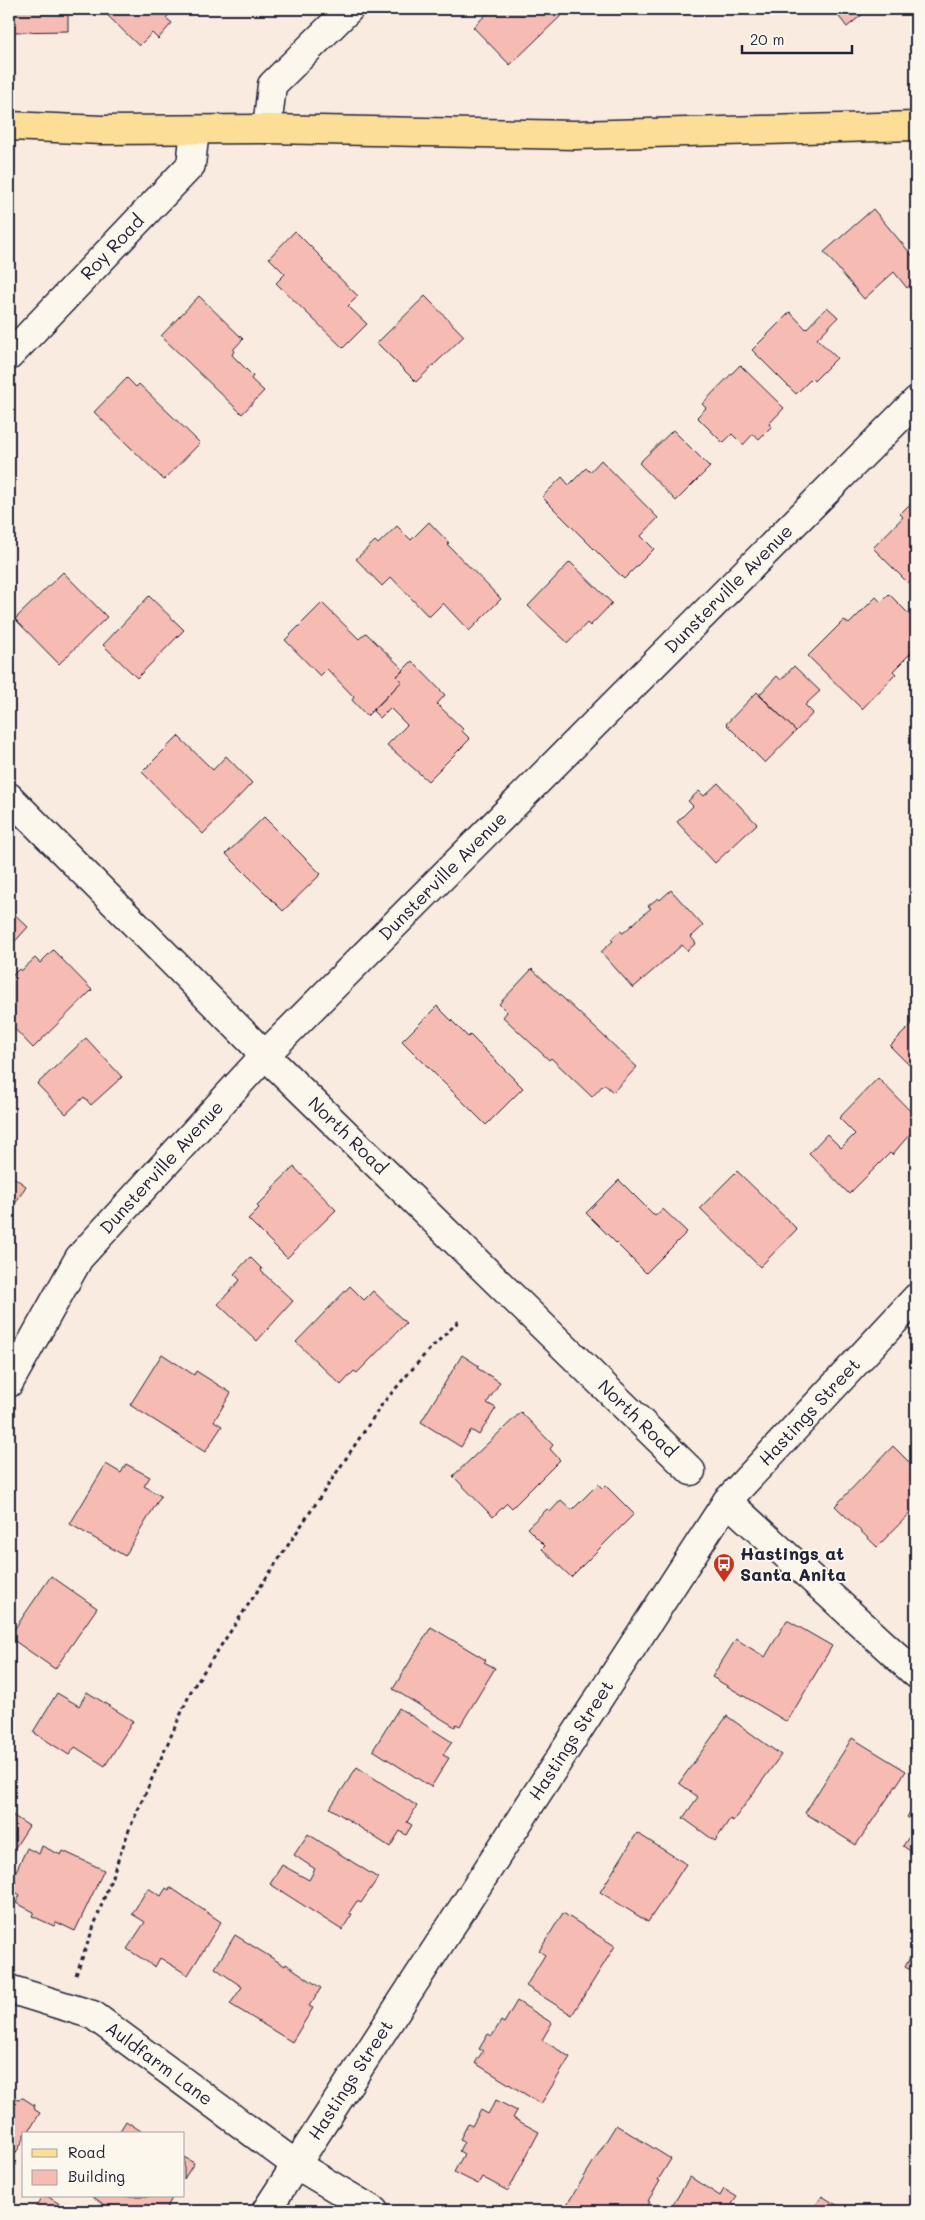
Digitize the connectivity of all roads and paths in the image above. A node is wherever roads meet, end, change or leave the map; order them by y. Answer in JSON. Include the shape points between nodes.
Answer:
{"nodes":[{"id":1,"x":349,"y":9,"type":"edge"},
{"id":2,"x":9,"y":126,"type":"edge"},
{"id":3,"x":916,"y":126,"type":"edge"},
{"id":4,"x":267,"y":129,"type":"junction"},
{"id":5,"x":195,"y":130,"type":"junction"},
{"id":6,"x":9,"y":356,"type":"edge"},
{"id":7,"x":916,"y":401,"type":"edge"},
{"id":8,"x":9,"y":796,"type":"edge"},
{"id":9,"x":266,"y":1055,"type":"junction"},
{"id":10,"x":916,"y":1298,"type":"edge"},
{"id":11,"x":460,"y":1320,"type":"dead end"},
{"id":12,"x":9,"y":1383,"type":"edge"},
{"id":13,"x":691,"y":1471,"type":"dead end"},
{"id":14,"x":727,"y":1502,"type":"junction"},
{"id":15,"x":916,"y":1674,"type":"edge"},
{"id":16,"x":9,"y":1989,"type":"edge"},
{"id":17,"x":65,"y":2007,"type":"junction"},
{"id":18,"x":295,"y":2164,"type":"junction"},
{"id":19,"x":266,"y":2211,"type":"edge"},
{"id":20,"x":374,"y":2211,"type":"edge"}],
"edges":[{"from":1,"to":4,"type":"street","via":[[272,85]]},
{"from":2,"to":5,"type":"main road"},
{"from":3,"to":4,"type":"main road","via":[[575,135]]},
{"from":4,"to":5,"type":"main road"},
{"from":5,"to":6,"type":"street","name":"Roy Road","via":[[192,165]]},
{"from":7,"to":9,"type":"street","name":"Dunsterville Avenue"},
{"from":8,"to":9,"type":"street","name":"North Road"},
{"from":9,"to":12,"type":"street","name":"Dunsterville Avenue","via":[[79,1258]]},
{"from":9,"to":13,"type":"street","name":"North Road"},
{"from":10,"to":14,"type":"street","name":"Hastings Street"},
{"from":11,"to":17,"type":"path","via":[[427,1352],[384,1403],[192,1689],[129,1830]]},
{"from":14,"to":15,"type":"street"},
{"from":14,"to":18,"type":"street","name":"Hastings Street"},
{"from":16,"to":17,"type":"street","name":"Auldfarm Lane"},
{"from":17,"to":18,"type":"street","name":"Auldfarm Lane","via":[[93,2015]]},
{"from":18,"to":19,"type":"street","name":"Hastings Street"},
{"from":18,"to":20,"type":"street","name":"Auldfarm Lane"}]}
